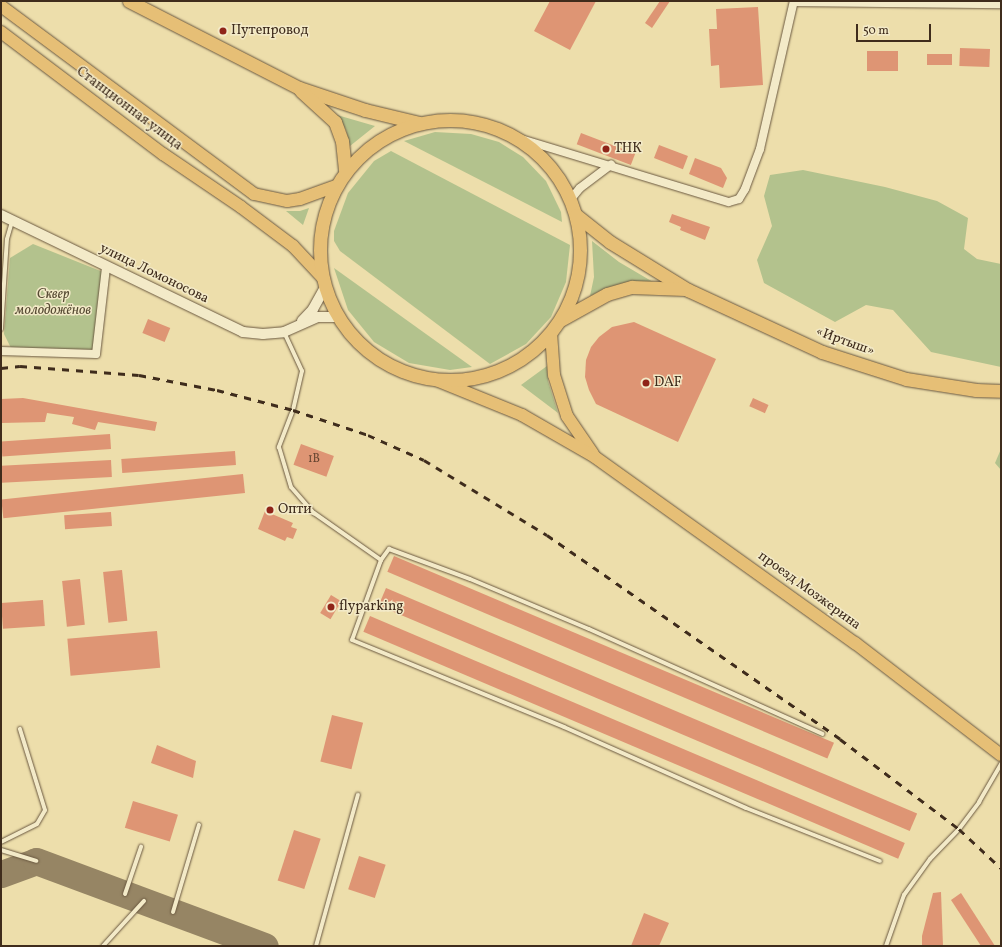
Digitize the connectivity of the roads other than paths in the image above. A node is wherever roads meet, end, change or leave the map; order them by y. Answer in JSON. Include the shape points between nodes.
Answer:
{"nodes":[{"id":1,"x":129,"y":1,"type":"edge"},
{"id":2,"x":794,"y":1,"type":"edge"},
{"id":3,"x":1001,"y":4,"type":"edge"},
{"id":4,"x":1,"y":6,"type":"edge"},
{"id":5,"x":1,"y":32,"type":"edge"},
{"id":6,"x":299,"y":88,"type":"junction"},
{"id":7,"x":419,"y":123,"type":"junction"},
{"id":8,"x":521,"y":140,"type":"junction"},
{"id":9,"x":611,"y":165,"type":"junction"},
{"id":10,"x":344,"y":172,"type":"junction"},
{"id":11,"x":335,"y":186,"type":"junction"},
{"id":12,"x":571,"y":199,"type":"junction"},
{"id":13,"x":1,"y":215,"type":"edge"},
{"id":14,"x":576,"y":215,"type":"junction"},
{"id":15,"x":12,"y":220,"type":"junction"},
{"id":16,"x":106,"y":267,"type":"junction"},
{"id":17,"x":324,"y":282,"type":"junction"},
{"id":18,"x":688,"y":290,"type":"junction"},
{"id":19,"x":338,"y":317,"type":"junction"},
{"id":20,"x":561,"y":320,"type":"junction"},
{"id":21,"x":300,"y":323,"type":"junction"},
{"id":22,"x":1,"y":329,"type":"edge"},
{"id":23,"x":284,"y":332,"type":"junction"},
{"id":24,"x":551,"y":333,"type":"junction"},
{"id":25,"x":1,"y":344,"type":"edge"},
{"id":26,"x":1,"y":351,"type":"edge"},
{"id":27,"x":436,"y":380,"type":"junction"},
{"id":28,"x":1001,"y":391,"type":"edge"},
{"id":29,"x":595,"y":457,"type":"junction"},
{"id":30,"x":380,"y":560,"type":"junction"},
{"id":31,"x":20,"y":729,"type":"dead end"},
{"id":32,"x":823,"y":734,"type":"dead end"},
{"id":33,"x":1001,"y":755,"type":"edge"},
{"id":34,"x":1001,"y":764,"type":"edge"},
{"id":35,"x":358,"y":795,"type":"dead end"},
{"id":36,"x":199,"y":825,"type":"dead end"},
{"id":37,"x":1,"y":842,"type":"edge"},
{"id":38,"x":141,"y":847,"type":"dead end"},
{"id":39,"x":1,"y":850,"type":"edge"},
{"id":40,"x":36,"y":861,"type":"dead end"},
{"id":41,"x":880,"y":861,"type":"dead end"},
{"id":42,"x":125,"y":894,"type":"dead end"},
{"id":43,"x":144,"y":901,"type":"dead end"},
{"id":44,"x":173,"y":912,"type":"dead end"},
{"id":45,"x":103,"y":946,"type":"edge"},
{"id":46,"x":316,"y":946,"type":"edge"},
{"id":47,"x":886,"y":946,"type":"edge"}],
"edges":[{"from":1,"to":6,"type":"highway"},
{"from":2,"to":3,"type":"street"},
{"from":2,"to":9,"type":"street","via":[[760,149],[739,199],[729,202]]},
{"from":4,"to":11,"type":"main road","name":"Станционная улица","via":[[34,28],[254,194],[287,201],[300,200]]},
{"from":5,"to":17,"type":"main road","name":"Станционная улица","via":[[163,154],[293,246]]},
{"from":6,"to":7,"type":"highway","via":[[365,110]]},
{"from":6,"to":10,"type":"highway","via":[[335,122],[342,141]]},
{"from":7,"to":8,"type":"highway","via":[[454,119],[468,121],[489,125]]},
{"from":7,"to":10,"type":"highway","via":[[382,138]]},
{"from":8,"to":9,"type":"street"},
{"from":8,"to":12,"type":"highway","via":[[541,156],[558,176]]},
{"from":9,"to":12,"type":"street","via":[[580,188]]},
{"from":10,"to":11,"type":"highway"},
{"from":11,"to":17,"type":"highway","via":[[322,227],[320,252]]},
{"from":12,"to":14,"type":"highway"},
{"from":13,"to":15,"type":"street","name":"улица Ломоносова"},
{"from":14,"to":18,"type":"highway","via":[[610,242]]},
{"from":14,"to":20,"type":"highway","via":[[581,242],[580,269],[573,295]]},
{"from":15,"to":16,"type":"street","name":"улица Ломоносова"},
{"from":15,"to":22,"type":"lane","via":[[7,239]]},
{"from":16,"to":23,"type":"street","name":"улица Ломоносова","via":[[243,332]]},
{"from":16,"to":26,"type":"street","via":[[96,354]]},
{"from":17,"to":19,"type":"highway"},
{"from":17,"to":21,"type":"street","via":[[313,309]]},
{"from":18,"to":20,"type":"highway","via":[[632,287],[600,298]]},
{"from":18,"to":28,"type":"highway","name":"«Иртыш»","via":[[822,352],[865,366],[906,379]]},
{"from":19,"to":21,"type":"street","via":[[318,317]]},
{"from":19,"to":27,"type":"highway","via":[[356,341],[380,360],[407,373]]},
{"from":20,"to":24,"type":"highway"},
{"from":21,"to":23,"type":"street","name":"улица Ломоносова"},
{"from":23,"to":30,"type":"lane","via":[[302,371],[279,447],[291,487],[314,513]]},
{"from":24,"to":27,"type":"highway","via":[[528,355],[500,371],[468,379]]},
{"from":24,"to":29,"type":"main road","name":"проезд Мозжерина","via":[[554,375],[567,416]]},
{"from":25,"to":26,"type":"lane"},
{"from":27,"to":29,"type":"main road","name":"проезд Мозжерина","via":[[522,415]]},
{"from":29,"to":33,"type":"main road","name":"проезд Мозжерина","via":[[855,643]]},
{"from":30,"to":32,"type":"lane","via":[[389,549],[470,579],[589,629]]},
{"from":30,"to":41,"type":"lane","via":[[352,640],[564,728],[746,808]]},
{"from":31,"to":37,"type":"lane","via":[[45,810],[37,824]]},
{"from":34,"to":47,"type":"lane","via":[[975,807],[930,859],[904,895]]},
{"from":35,"to":46,"type":"lane"},
{"from":36,"to":44,"type":"lane"},
{"from":38,"to":42,"type":"lane"},
{"from":39,"to":40,"type":"lane"},
{"from":43,"to":45,"type":"lane"}]}
